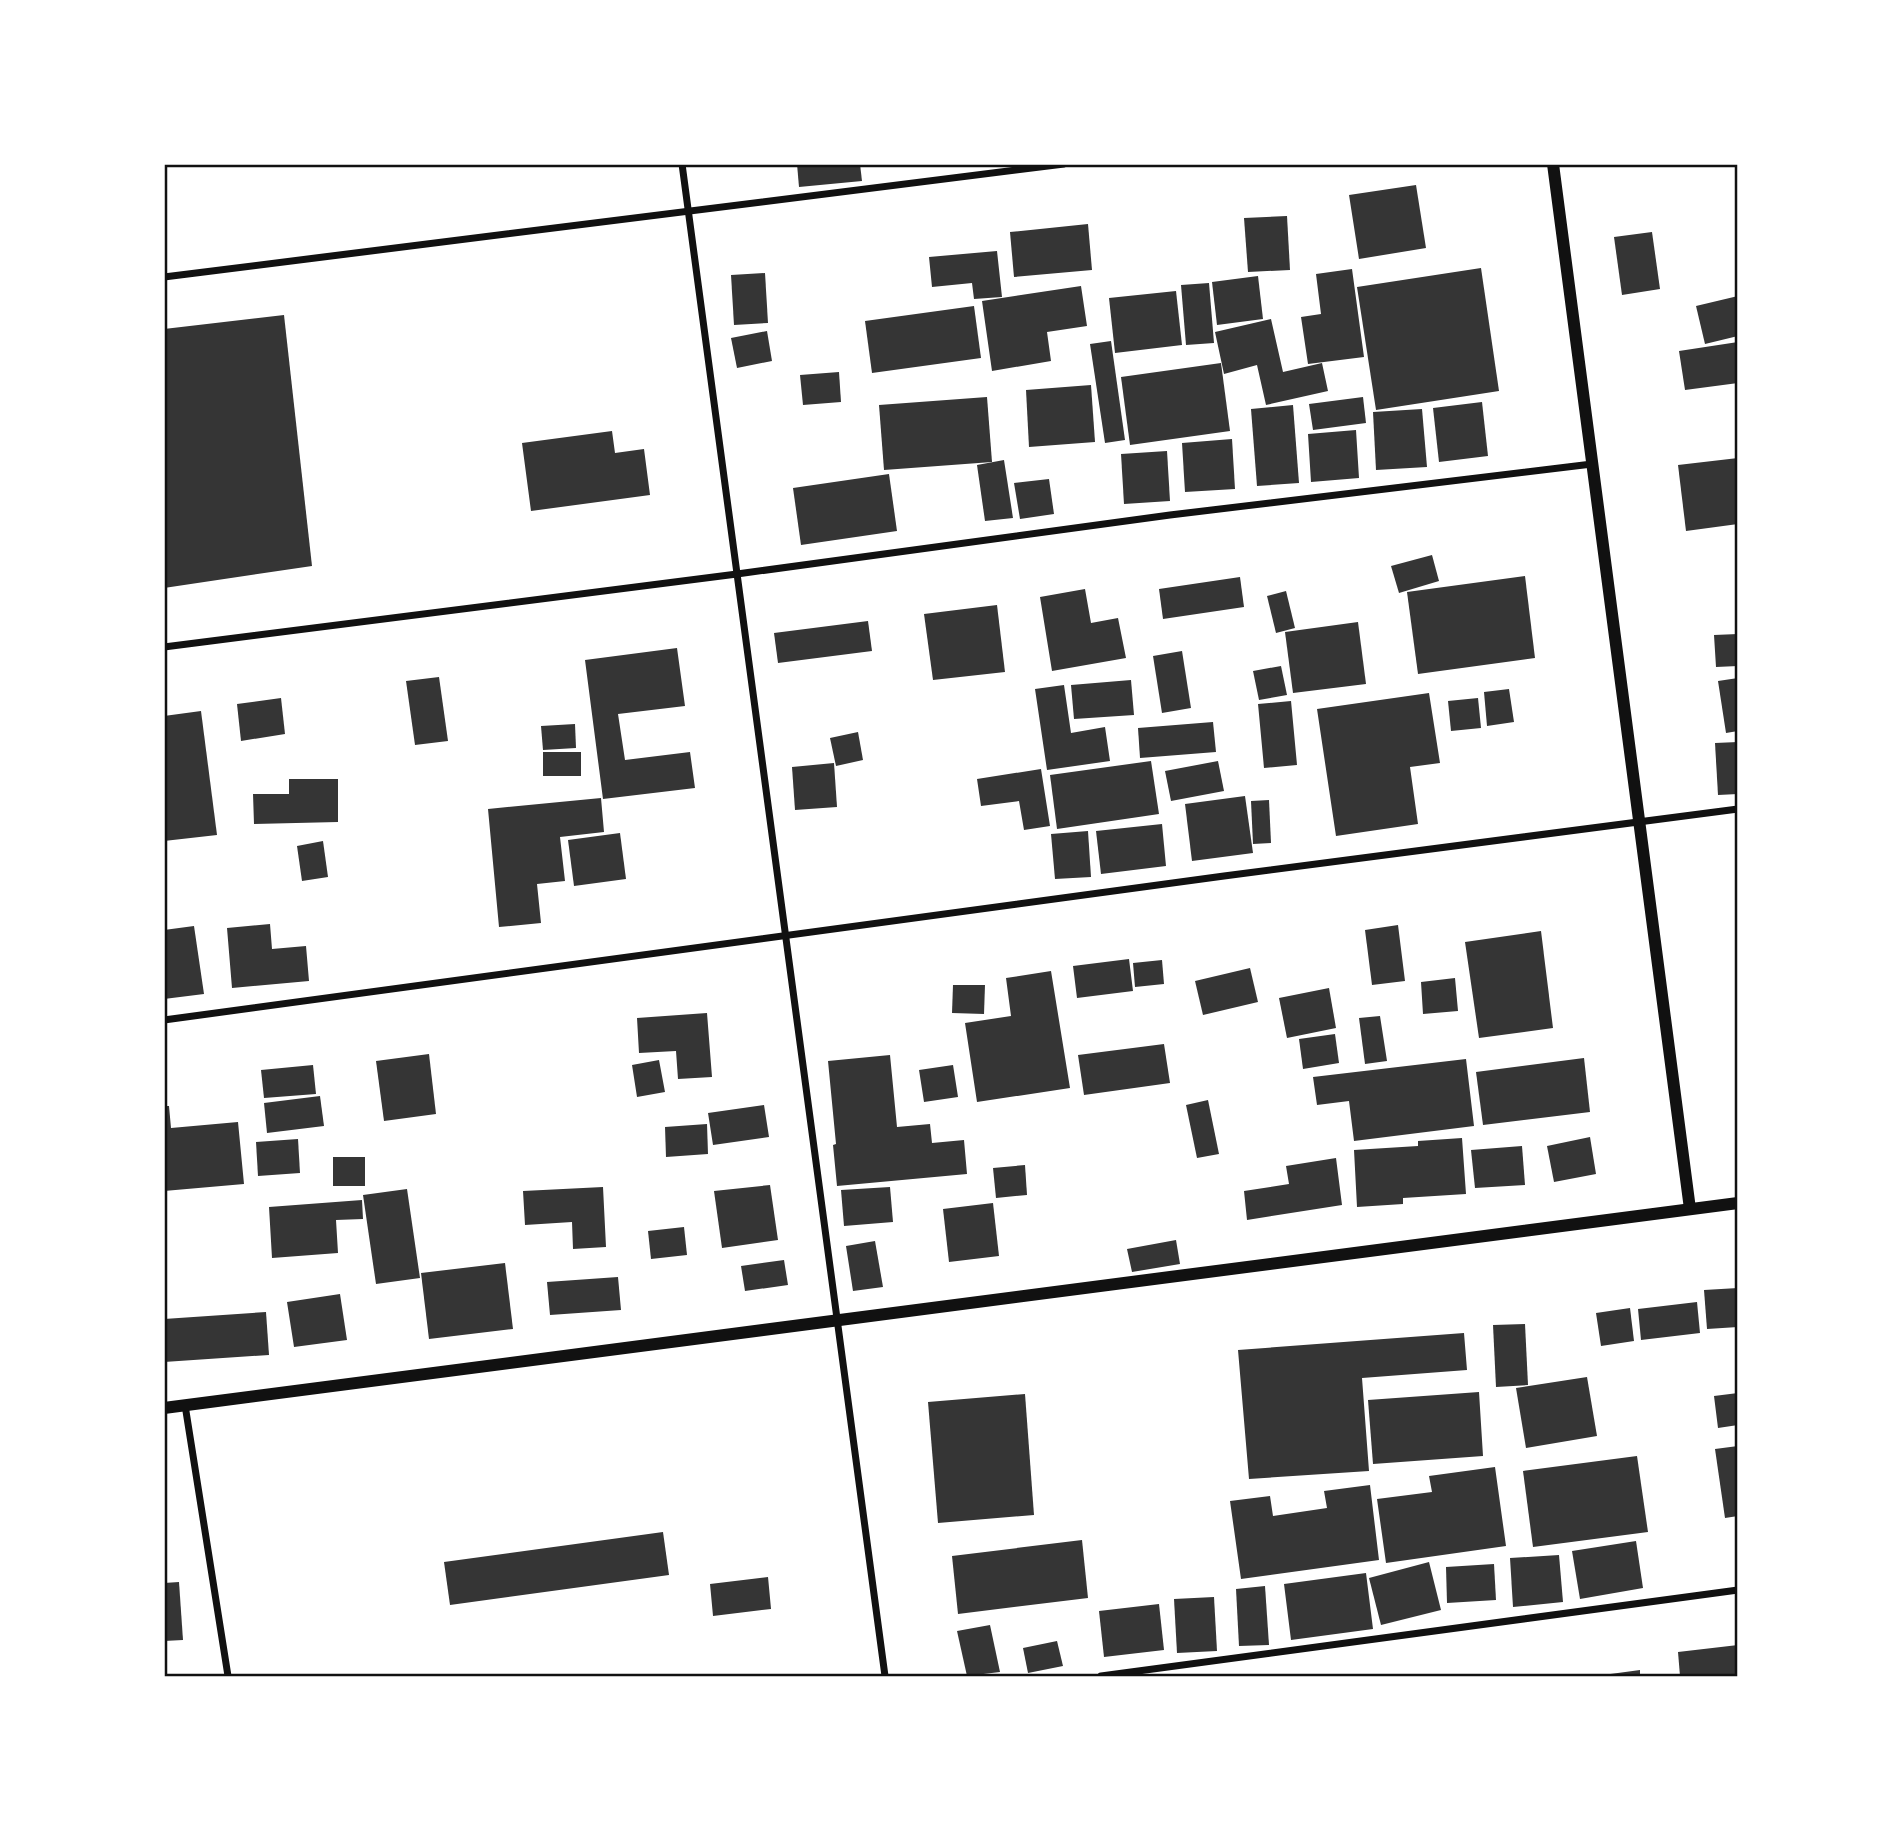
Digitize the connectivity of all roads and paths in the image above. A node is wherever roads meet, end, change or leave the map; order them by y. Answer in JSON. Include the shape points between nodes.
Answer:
{"nodes":[{"id":1,"x":682,"y":164,"type":"edge"},
{"id":2,"x":1064,"y":164,"type":"edge"},
{"id":3,"x":1553,"y":164,"type":"edge"},
{"id":4,"x":688,"y":212,"type":"junction"},
{"id":5,"x":164,"y":277,"type":"edge"},
{"id":6,"x":1592,"y":464,"type":"junction"},
{"id":7,"x":737,"y":574,"type":"junction"},
{"id":8,"x":164,"y":647,"type":"edge"},
{"id":9,"x":1738,"y":809,"type":"edge"},
{"id":10,"x":1640,"y":822,"type":"junction"},
{"id":11,"x":785,"y":937,"type":"junction"},
{"id":12,"x":164,"y":1020,"type":"edge"},
{"id":13,"x":1738,"y":1203,"type":"edge"},
{"id":14,"x":1690,"y":1209,"type":"junction"},
{"id":15,"x":835,"y":1320,"type":"junction"},
{"id":16,"x":185,"y":1405,"type":"junction"},
{"id":17,"x":164,"y":1408,"type":"edge"},
{"id":18,"x":1738,"y":1590,"type":"edge"},
{"id":19,"x":228,"y":1676,"type":"edge"},
{"id":20,"x":885,"y":1676,"type":"edge"},
{"id":21,"x":1101,"y":1676,"type":"edge"}],
"edges":[{"from":1,"to":4,"type":"street"},
{"from":2,"to":4,"type":"street"},
{"from":3,"to":6,"type":"street"},
{"from":4,"to":5,"type":"street"},
{"from":4,"to":7,"type":"street"},
{"from":6,"to":7,"type":"street"},
{"from":6,"to":10,"type":"street"},
{"from":7,"to":8,"type":"street"},
{"from":7,"to":11,"type":"street"},
{"from":9,"to":10,"type":"street"},
{"from":10,"to":11,"type":"street"},
{"from":10,"to":14,"type":"street"},
{"from":11,"to":12,"type":"street"},
{"from":11,"to":15,"type":"street"},
{"from":13,"to":14,"type":"street"},
{"from":14,"to":15,"type":"street"},
{"from":15,"to":16,"type":"street"},
{"from":15,"to":20,"type":"street"},
{"from":16,"to":17,"type":"street"},
{"from":16,"to":19,"type":"street"},
{"from":18,"to":21,"type":"street"}]}
